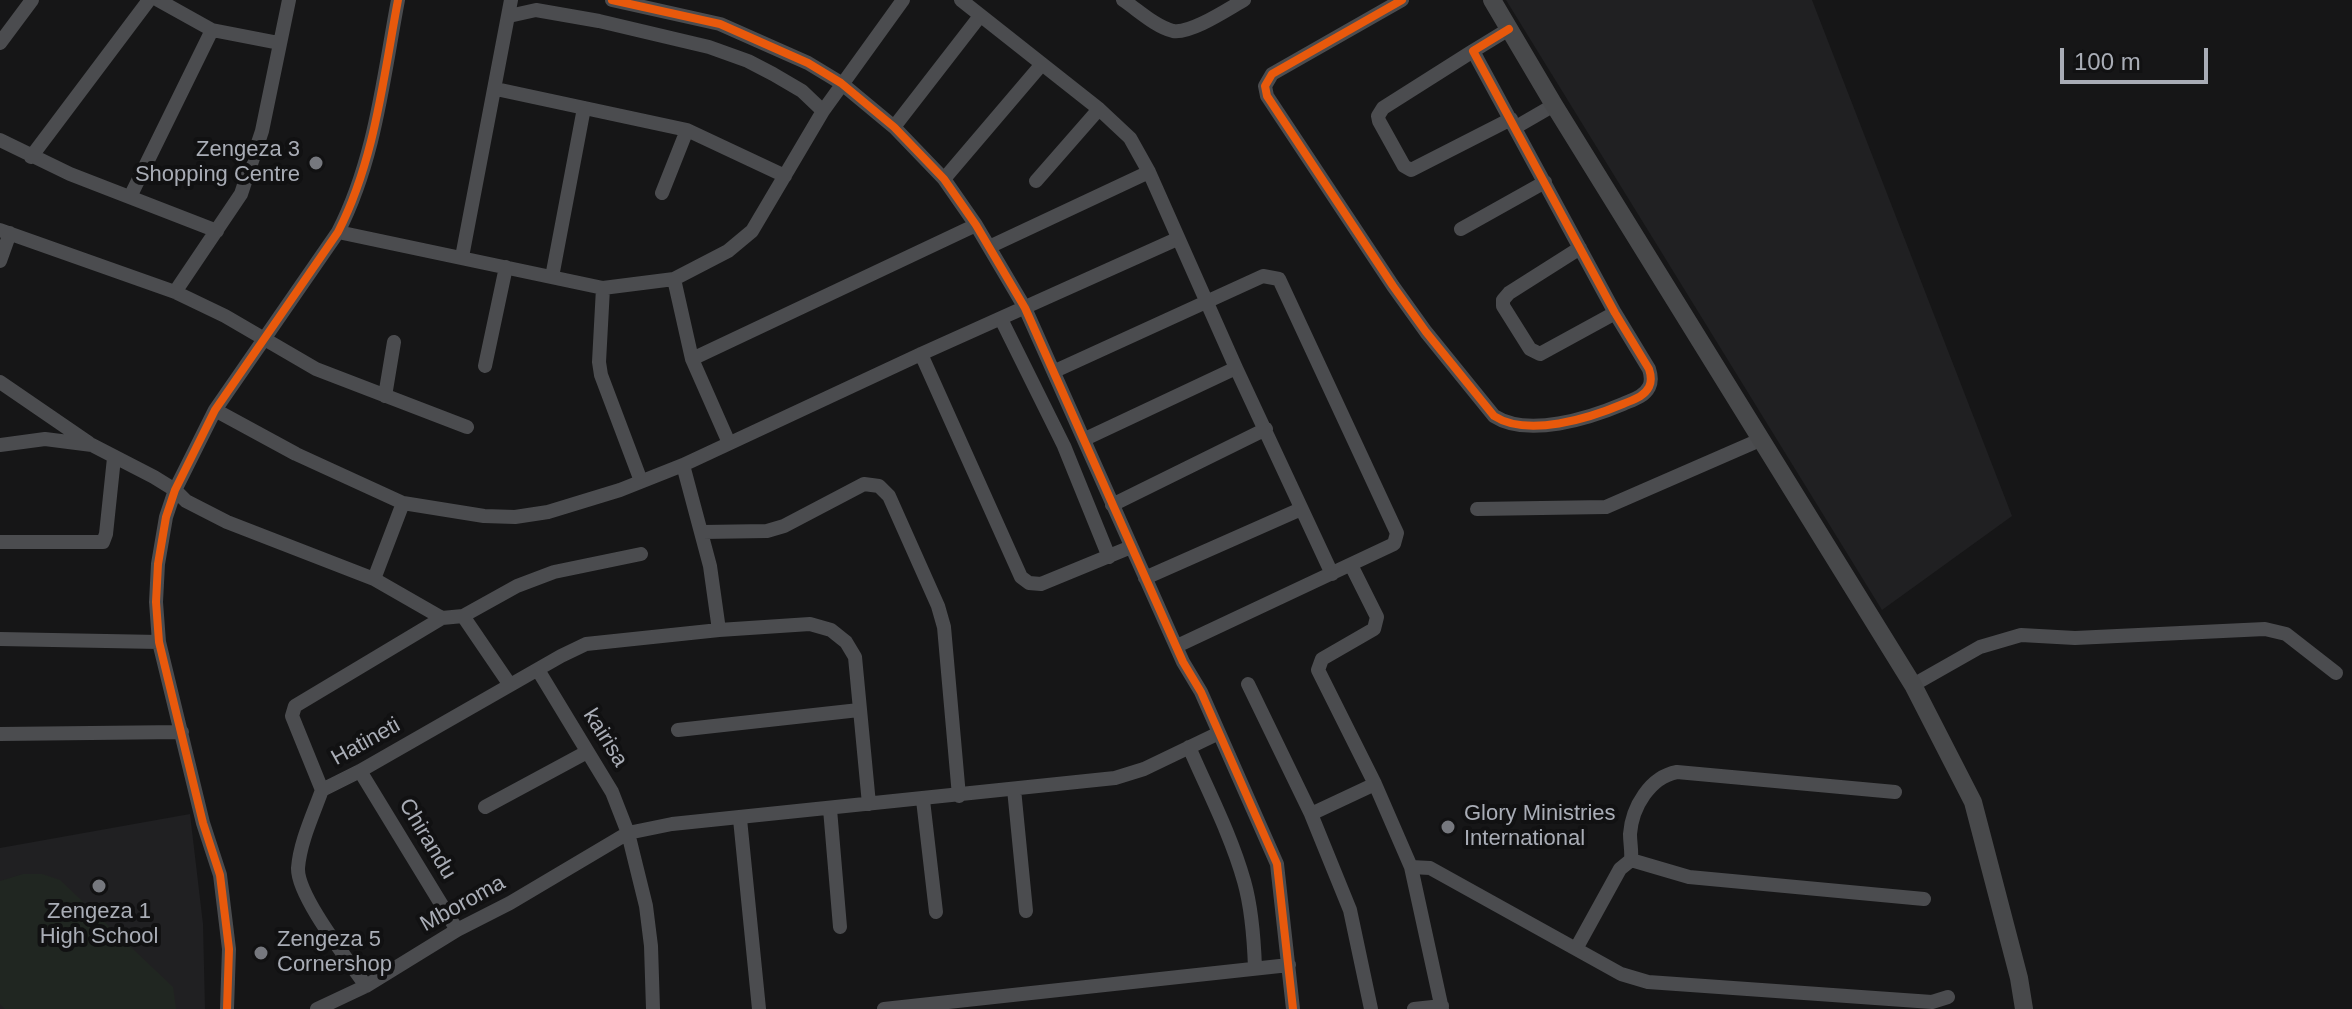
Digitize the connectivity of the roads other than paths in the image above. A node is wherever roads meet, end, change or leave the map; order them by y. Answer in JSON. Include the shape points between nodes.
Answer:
{"nodes":[{"id":1,"x":32,"y":0,"type":"edge"},
{"id":2,"x":149,"y":0,"type":"edge"},
{"id":3,"x":158,"y":0,"type":"edge"},
{"id":4,"x":289,"y":0,"type":"edge"},
{"id":5,"x":398,"y":0,"type":"edge"},
{"id":6,"x":511,"y":0,"type":"edge"},
{"id":7,"x":612,"y":0,"type":"edge"},
{"id":8,"x":903,"y":0,"type":"edge"},
{"id":9,"x":961,"y":0,"type":"edge"},
{"id":10,"x":1123,"y":0,"type":"edge"},
{"id":11,"x":1244,"y":0,"type":"edge"},
{"id":12,"x":1402,"y":0,"type":"edge"},
{"id":13,"x":1492,"y":0,"type":"edge"},
{"id":14,"x":653,"y":4,"type":"edge"},
{"id":15,"x":509,"y":16,"type":"junction"},
{"id":16,"x":980,"y":16,"type":"junction"},
{"id":17,"x":1509,"y":29,"type":"junction"},
{"id":18,"x":212,"y":30,"type":"junction"},
{"id":19,"x":0,"y":43,"type":"edge"},
{"id":20,"x":279,"y":43,"type":"junction"},
{"id":21,"x":1473,"y":51,"type":"junction"},
{"id":22,"x":1042,"y":64,"type":"junction"},
{"id":23,"x":841,"y":83,"type":"junction"},
{"id":24,"x":496,"y":89,"type":"junction"},
{"id":25,"x":1554,"y":105,"type":"junction"},
{"id":26,"x":584,"y":108,"type":"junction"},
{"id":27,"x":1099,"y":109,"type":"junction"},
{"id":28,"x":823,"y":111,"type":"junction"},
{"id":29,"x":1514,"y":123,"type":"junction"},
{"id":30,"x":894,"y":127,"type":"junction"},
{"id":31,"x":687,"y":130,"type":"junction"},
{"id":32,"x":0,"y":140,"type":"edge"},
{"id":33,"x":31,"y":157,"type":"junction"},
{"id":34,"x":1149,"y":172,"type":"junction"},
{"id":35,"x":785,"y":176,"type":"junction"},
{"id":36,"x":944,"y":179,"type":"junction"},
{"id":37,"x":1036,"y":181,"type":"dead end"},
{"id":38,"x":1545,"y":182,"type":"junction"},
{"id":39,"x":662,"y":193,"type":"dead end"},
{"id":40,"x":130,"y":197,"type":"junction"},
{"id":41,"x":976,"y":225,"type":"junction"},
{"id":42,"x":1461,"y":229,"type":"dead end"},
{"id":43,"x":217,"y":231,"type":"junction"},
{"id":44,"x":5,"y":232,"type":"edge"},
{"id":45,"x":338,"y":232,"type":"junction"},
{"id":46,"x":1177,"y":239,"type":"junction"},
{"id":47,"x":989,"y":247,"type":"junction"},
{"id":48,"x":1580,"y":248,"type":"junction"},
{"id":49,"x":462,"y":257,"type":"junction"},
{"id":50,"x":0,"y":261,"type":"edge"},
{"id":51,"x":506,"y":267,"type":"junction"},
{"id":52,"x":552,"y":277,"type":"junction"},
{"id":53,"x":674,"y":279,"type":"junction"},
{"id":54,"x":603,"y":288,"type":"junction"},
{"id":55,"x":175,"y":292,"type":"junction"},
{"id":56,"x":1205,"y":301,"type":"junction"},
{"id":57,"x":1025,"y":308,"type":"junction"},
{"id":58,"x":1615,"y":313,"type":"junction"},
{"id":59,"x":1001,"y":319,"type":"junction"},
{"id":60,"x":264,"y":341,"type":"junction"},
{"id":61,"x":394,"y":342,"type":"dead end"},
{"id":62,"x":921,"y":354,"type":"junction"},
{"id":63,"x":692,"y":359,"type":"junction"},
{"id":64,"x":485,"y":366,"type":"dead end"},
{"id":65,"x":1236,"y":368,"type":"junction"},
{"id":66,"x":1055,"y":371,"type":"junction"},
{"id":67,"x":0,"y":382,"type":"edge"},
{"id":68,"x":385,"y":396,"type":"junction"},
{"id":69,"x":215,"y":410,"type":"junction"},
{"id":70,"x":467,"y":427,"type":"dead end"},
{"id":71,"x":1266,"y":429,"type":"junction"},
{"id":72,"x":1085,"y":439,"type":"junction"},
{"id":73,"x":1762,"y":439,"type":"junction"},
{"id":74,"x":729,"y":443,"type":"junction"},
{"id":75,"x":0,"y":445,"type":"edge"},
{"id":76,"x":92,"y":445,"type":"junction"},
{"id":77,"x":114,"y":458,"type":"junction"},
{"id":78,"x":683,"y":465,"type":"junction"},
{"id":79,"x":641,"y":481,"type":"junction"},
{"id":80,"x":175,"y":490,"type":"junction"},
{"id":81,"x":403,"y":503,"type":"junction"},
{"id":82,"x":1112,"y":505,"type":"junction"},
{"id":83,"x":1301,"y":509,"type":"junction"},
{"id":84,"x":1477,"y":509,"type":"dead end"},
{"id":85,"x":703,"y":532,"type":"junction"},
{"id":86,"x":0,"y":542,"type":"edge"},
{"id":87,"x":1131,"y":547,"type":"junction"},
{"id":88,"x":641,"y":554,"type":"dead end"},
{"id":89,"x":1109,"y":557,"type":"junction"},
{"id":90,"x":1351,"y":565,"type":"junction"},
{"id":91,"x":1332,"y":574,"type":"junction"},
{"id":92,"x":1145,"y":578,"type":"junction"},
{"id":93,"x":374,"y":579,"type":"junction"},
{"id":94,"x":463,"y":616,"type":"junction"},
{"id":95,"x":442,"y":618,"type":"junction"},
{"id":96,"x":719,"y":630,"type":"junction"},
{"id":97,"x":0,"y":639,"type":"edge"},
{"id":98,"x":159,"y":642,"type":"junction"},
{"id":99,"x":1177,"y":646,"type":"junction"},
{"id":100,"x":538,"y":670,"type":"junction"},
{"id":101,"x":2336,"y":673,"type":"dead end"},
{"id":102,"x":1248,"y":684,"type":"dead end"},
{"id":103,"x":510,"y":685,"type":"junction"},
{"id":104,"x":1913,"y":685,"type":"junction"},
{"id":105,"x":859,"y":710,"type":"junction"},
{"id":106,"x":678,"y":730,"type":"dead end"},
{"id":107,"x":182,"y":732,"type":"junction"},
{"id":108,"x":1219,"y":733,"type":"junction"},
{"id":109,"x":0,"y":734,"type":"edge"},
{"id":110,"x":1189,"y":747,"type":"junction"},
{"id":111,"x":587,"y":752,"type":"junction"},
{"id":112,"x":360,"y":771,"type":"junction"},
{"id":113,"x":1375,"y":784,"type":"junction"},
{"id":114,"x":1014,"y":789,"type":"junction"},
{"id":115,"x":322,"y":790,"type":"junction"},
{"id":116,"x":1895,"y":792,"type":"dead end"},
{"id":117,"x":959,"y":796,"type":"junction"},
{"id":118,"x":923,"y":800,"type":"junction"},
{"id":119,"x":869,"y":804,"type":"junction"},
{"id":120,"x":485,"y":807,"type":"dead end"},
{"id":121,"x":830,"y":809,"type":"junction"},
{"id":122,"x":1311,"y":814,"type":"junction"},
{"id":123,"x":740,"y":819,"type":"junction"},
{"id":124,"x":628,"y":833,"type":"junction"},
{"id":125,"x":1631,"y":860,"type":"junction"},
{"id":126,"x":1411,"y":867,"type":"junction"},
{"id":127,"x":1924,"y":899,"type":"dead end"},
{"id":128,"x":1026,"y":911,"type":"dead end"},
{"id":129,"x":936,"y":912,"type":"dead end"},
{"id":130,"x":840,"y":927,"type":"dead end"},
{"id":131,"x":457,"y":930,"type":"junction"},
{"id":132,"x":1577,"y":947,"type":"junction"},
{"id":133,"x":1289,"y":965,"type":"junction"},
{"id":134,"x":1255,"y":968,"type":"junction"},
{"id":135,"x":366,"y":986,"type":"junction"},
{"id":136,"x":1049,"y":992,"type":"junction"},
{"id":137,"x":1948,"y":997,"type":"dead end"},
{"id":138,"x":348,"y":1003,"type":"edge"},
{"id":139,"x":963,"y":1006,"type":"edge"},
{"id":140,"x":1442,"y":1007,"type":"edge"},
{"id":141,"x":227,"y":1009,"type":"edge"},
{"id":142,"x":317,"y":1009,"type":"edge"},
{"id":143,"x":653,"y":1009,"type":"edge"},
{"id":144,"x":759,"y":1009,"type":"edge"},
{"id":145,"x":884,"y":1009,"type":"edge"},
{"id":146,"x":1052,"y":1009,"type":"edge"},
{"id":147,"x":1293,"y":1009,"type":"edge"},
{"id":148,"x":1371,"y":1009,"type":"edge"},
{"id":149,"x":1414,"y":1009,"type":"edge"},
{"id":150,"x":2024,"y":1009,"type":"edge"}],
"edges":[{"from":1,"to":19,"type":"street"},
{"from":2,"to":33,"type":"street"},
{"from":3,"to":18,"type":"street"},
{"from":4,"to":20,"type":"street"},
{"from":5,"to":45,"type":"street","via":[[365,167]]},
{"from":6,"to":15,"type":"street"},
{"from":7,"to":14,"type":"street"},
{"from":8,"to":23,"type":"street"},
{"from":9,"to":16,"type":"street"},
{"from":10,"to":11,"type":"street","via":[[1177,31]]},
{"from":12,"to":58,"type":"street","via":[[1272,74],[1265,86],[1364,245],[1436,344],[1494,416],[1507,423],[1590,418],[1648,389],[1649,369]]},
{"from":13,"to":17,"type":"main road"},
{"from":14,"to":23,"type":"street","via":[[720,24]]},
{"from":15,"to":24,"type":"street"},
{"from":15,"to":28,"type":"street","via":[[536,10],[709,47],[773,74]]},
{"from":16,"to":22,"type":"street"},
{"from":16,"to":30,"type":"street"},
{"from":17,"to":21,"type":"street"},
{"from":17,"to":25,"type":"main road"},
{"from":18,"to":20,"type":"street"},
{"from":18,"to":40,"type":"street"},
{"from":20,"to":43,"type":"street","via":[[254,158],[241,194]]},
{"from":21,"to":29,"type":"street"},
{"from":21,"to":29,"type":"street","via":[[1378,116],[1404,166],[1411,170]]},
{"from":22,"to":27,"type":"street"},
{"from":22,"to":36,"type":"street"},
{"from":23,"to":28,"type":"street"},
{"from":23,"to":30,"type":"street"},
{"from":24,"to":26,"type":"street"},
{"from":24,"to":49,"type":"street"},
{"from":25,"to":29,"type":"street"},
{"from":25,"to":73,"type":"main road"},
{"from":26,"to":31,"type":"street"},
{"from":26,"to":52,"type":"street"},
{"from":27,"to":34,"type":"street","via":[[1124,130]]},
{"from":27,"to":37,"type":"street"},
{"from":28,"to":35,"type":"street"},
{"from":29,"to":38,"type":"street"},
{"from":30,"to":36,"type":"street"},
{"from":31,"to":35,"type":"street"},
{"from":31,"to":39,"type":"street"},
{"from":32,"to":33,"type":"street"},
{"from":33,"to":40,"type":"street"},
{"from":34,"to":46,"type":"street"},
{"from":34,"to":47,"type":"street"},
{"from":35,"to":53,"type":"street","via":[[761,219],[741,241]]},
{"from":36,"to":41,"type":"street"},
{"from":38,"to":42,"type":"street"},
{"from":38,"to":48,"type":"street"},
{"from":40,"to":43,"type":"street"},
{"from":41,"to":47,"type":"street"},
{"from":41,"to":63,"type":"street"},
{"from":43,"to":55,"type":"street"},
{"from":44,"to":50,"type":"street"},
{"from":44,"to":55,"type":"street"},
{"from":45,"to":49,"type":"street"},
{"from":45,"to":60,"type":"street"},
{"from":46,"to":56,"type":"street"},
{"from":46,"to":57,"type":"street"},
{"from":47,"to":57,"type":"street"},
{"from":48,"to":58,"type":"street"},
{"from":48,"to":58,"type":"street","via":[[1509,293],[1503,306],[1530,349],[1540,354]]},
{"from":49,"to":51,"type":"street"},
{"from":51,"to":52,"type":"street"},
{"from":51,"to":64,"type":"street"},
{"from":52,"to":54,"type":"street"},
{"from":53,"to":54,"type":"street"},
{"from":53,"to":63,"type":"street"},
{"from":54,"to":79,"type":"street","via":[[601,375]]},
{"from":55,"to":60,"type":"street"},
{"from":56,"to":65,"type":"street"},
{"from":56,"to":66,"type":"street"},
{"from":56,"to":90,"type":"street","via":[[1263,276],[1279,279],[1397,533],[1394,544]]},
{"from":57,"to":59,"type":"street"},
{"from":57,"to":66,"type":"street"},
{"from":59,"to":62,"type":"street"},
{"from":59,"to":89,"type":"street","via":[[1064,446]]},
{"from":60,"to":68,"type":"street"},
{"from":60,"to":69,"type":"street"},
{"from":61,"to":68,"type":"street"},
{"from":62,"to":74,"type":"street"},
{"from":62,"to":89,"type":"street","via":[[1021,577],[1041,584]]},
{"from":63,"to":74,"type":"street"},
{"from":65,"to":71,"type":"street"},
{"from":65,"to":72,"type":"street"},
{"from":66,"to":72,"type":"street"},
{"from":67,"to":76,"type":"street"},
{"from":68,"to":70,"type":"street"},
{"from":69,"to":80,"type":"street"},
{"from":69,"to":81,"type":"street"},
{"from":71,"to":82,"type":"street"},
{"from":71,"to":83,"type":"street"},
{"from":72,"to":82,"type":"street"},
{"from":73,"to":84,"type":"street","via":[[1606,507]]},
{"from":73,"to":104,"type":"main road"},
{"from":74,"to":78,"type":"street"},
{"from":75,"to":76,"type":"street","via":[[45,439]]},
{"from":76,"to":77,"type":"street"},
{"from":77,"to":80,"type":"street"},
{"from":77,"to":86,"type":"street","via":[[103,542]]},
{"from":78,"to":79,"type":"street"},
{"from":78,"to":85,"type":"street"},
{"from":79,"to":81,"type":"street","via":[[580,503],[515,517]]},
{"from":80,"to":93,"type":"street","via":[[227,522]]},
{"from":80,"to":98,"type":"street","via":[[158,564]]},
{"from":81,"to":93,"type":"street"},
{"from":82,"to":87,"type":"street"},
{"from":83,"to":91,"type":"street"},
{"from":83,"to":92,"type":"street"},
{"from":85,"to":96,"type":"street"},
{"from":85,"to":117,"type":"street","via":[[784,526],[864,484],[879,486],[889,496],[944,627]]},
{"from":87,"to":89,"type":"street"},
{"from":87,"to":92,"type":"street"},
{"from":88,"to":94,"type":"street","via":[[534,578]]},
{"from":90,"to":91,"type":"street"},
{"from":90,"to":113,"type":"street","via":[[1376,625],[1322,659],[1318,670]]},
{"from":91,"to":99,"type":"street"},
{"from":92,"to":99,"type":"street"},
{"from":93,"to":95,"type":"street"},
{"from":94,"to":95,"type":"street"},
{"from":94,"to":103,"type":"street"},
{"from":95,"to":115,"type":"street","via":[[295,706],[292,716]]},
{"from":96,"to":100,"type":"street","name":"Hatineti","via":[[586,644]]},
{"from":96,"to":105,"type":"street","name":"Hatineti","via":[[810,624],[831,630],[855,657]]},
{"from":97,"to":98,"type":"street"},
{"from":98,"to":107,"type":"street"},
{"from":99,"to":108,"type":"street"},
{"from":100,"to":103,"type":"street","name":"Hatineti"},
{"from":100,"to":111,"type":"street","name":"kairisa"},
{"from":101,"to":104,"type":"street","via":[[2276,630],[2075,638],[2036,634],[1995,641]]},
{"from":102,"to":122,"type":"street"},
{"from":103,"to":112,"type":"street","name":"Hatineti"},
{"from":104,"to":150,"type":"main road","via":[[1973,802]]},
{"from":105,"to":106,"type":"street"},
{"from":105,"to":119,"type":"street","name":"Hatineti"},
{"from":107,"to":109,"type":"street"},
{"from":107,"to":141,"type":"street","via":[[220,875],[229,949]]},
{"from":108,"to":110,"type":"street","name":"Mboroma"},
{"from":108,"to":133,"type":"street","via":[[1277,864]]},
{"from":110,"to":114,"type":"street","name":"Mboroma","via":[[1129,776]]},
{"from":110,"to":134,"type":"street","via":[[1245,883]]},
{"from":111,"to":120,"type":"street"},
{"from":111,"to":124,"type":"street","name":"kairisa","via":[[612,792]]},
{"from":112,"to":115,"type":"street","name":"Hatineti"},
{"from":112,"to":131,"type":"street","name":"Chirandu"},
{"from":113,"to":122,"type":"street"},
{"from":113,"to":126,"type":"street"},
{"from":114,"to":117,"type":"street","name":"Mboroma"},
{"from":114,"to":128,"type":"street"},
{"from":115,"to":135,"type":"street","name":"Hatineti","via":[[301,849],[302,891]]},
{"from":116,"to":125,"type":"street","via":[[1665,774],[1635,813]]},
{"from":117,"to":118,"type":"street","name":"Mboroma"},
{"from":118,"to":119,"type":"street","name":"Mboroma"},
{"from":118,"to":129,"type":"street"},
{"from":119,"to":121,"type":"street","name":"Mboroma"},
{"from":121,"to":123,"type":"street","name":"Mboroma"},
{"from":121,"to":130,"type":"street"},
{"from":122,"to":148,"type":"street","via":[[1350,910]]},
{"from":123,"to":124,"type":"street","name":"Mboroma"},
{"from":123,"to":144,"type":"street"},
{"from":124,"to":131,"type":"street","name":"Mboroma"},
{"from":124,"to":143,"type":"street","name":"kairisa","via":[[646,906]]},
{"from":125,"to":127,"type":"street","via":[[1689,877]]},
{"from":125,"to":132,"type":"street","via":[[1620,869]]},
{"from":126,"to":132,"type":"street","via":[[1430,868]]},
{"from":126,"to":140,"type":"street"},
{"from":131,"to":135,"type":"street","name":"Mboroma"},
{"from":132,"to":137,"type":"street","via":[[1621,974],[1648,982],[1932,1002]]},
{"from":133,"to":134,"type":"street"},
{"from":133,"to":147,"type":"street"},
{"from":134,"to":136,"type":"street"},
{"from":135,"to":138,"type":"street","name":"Mboroma"},
{"from":136,"to":139,"type":"street"},
{"from":136,"to":146,"type":"street"},
{"from":138,"to":142,"type":"street","name":"Mboroma"},
{"from":139,"to":145,"type":"street"},
{"from":140,"to":149,"type":"street"}]}
